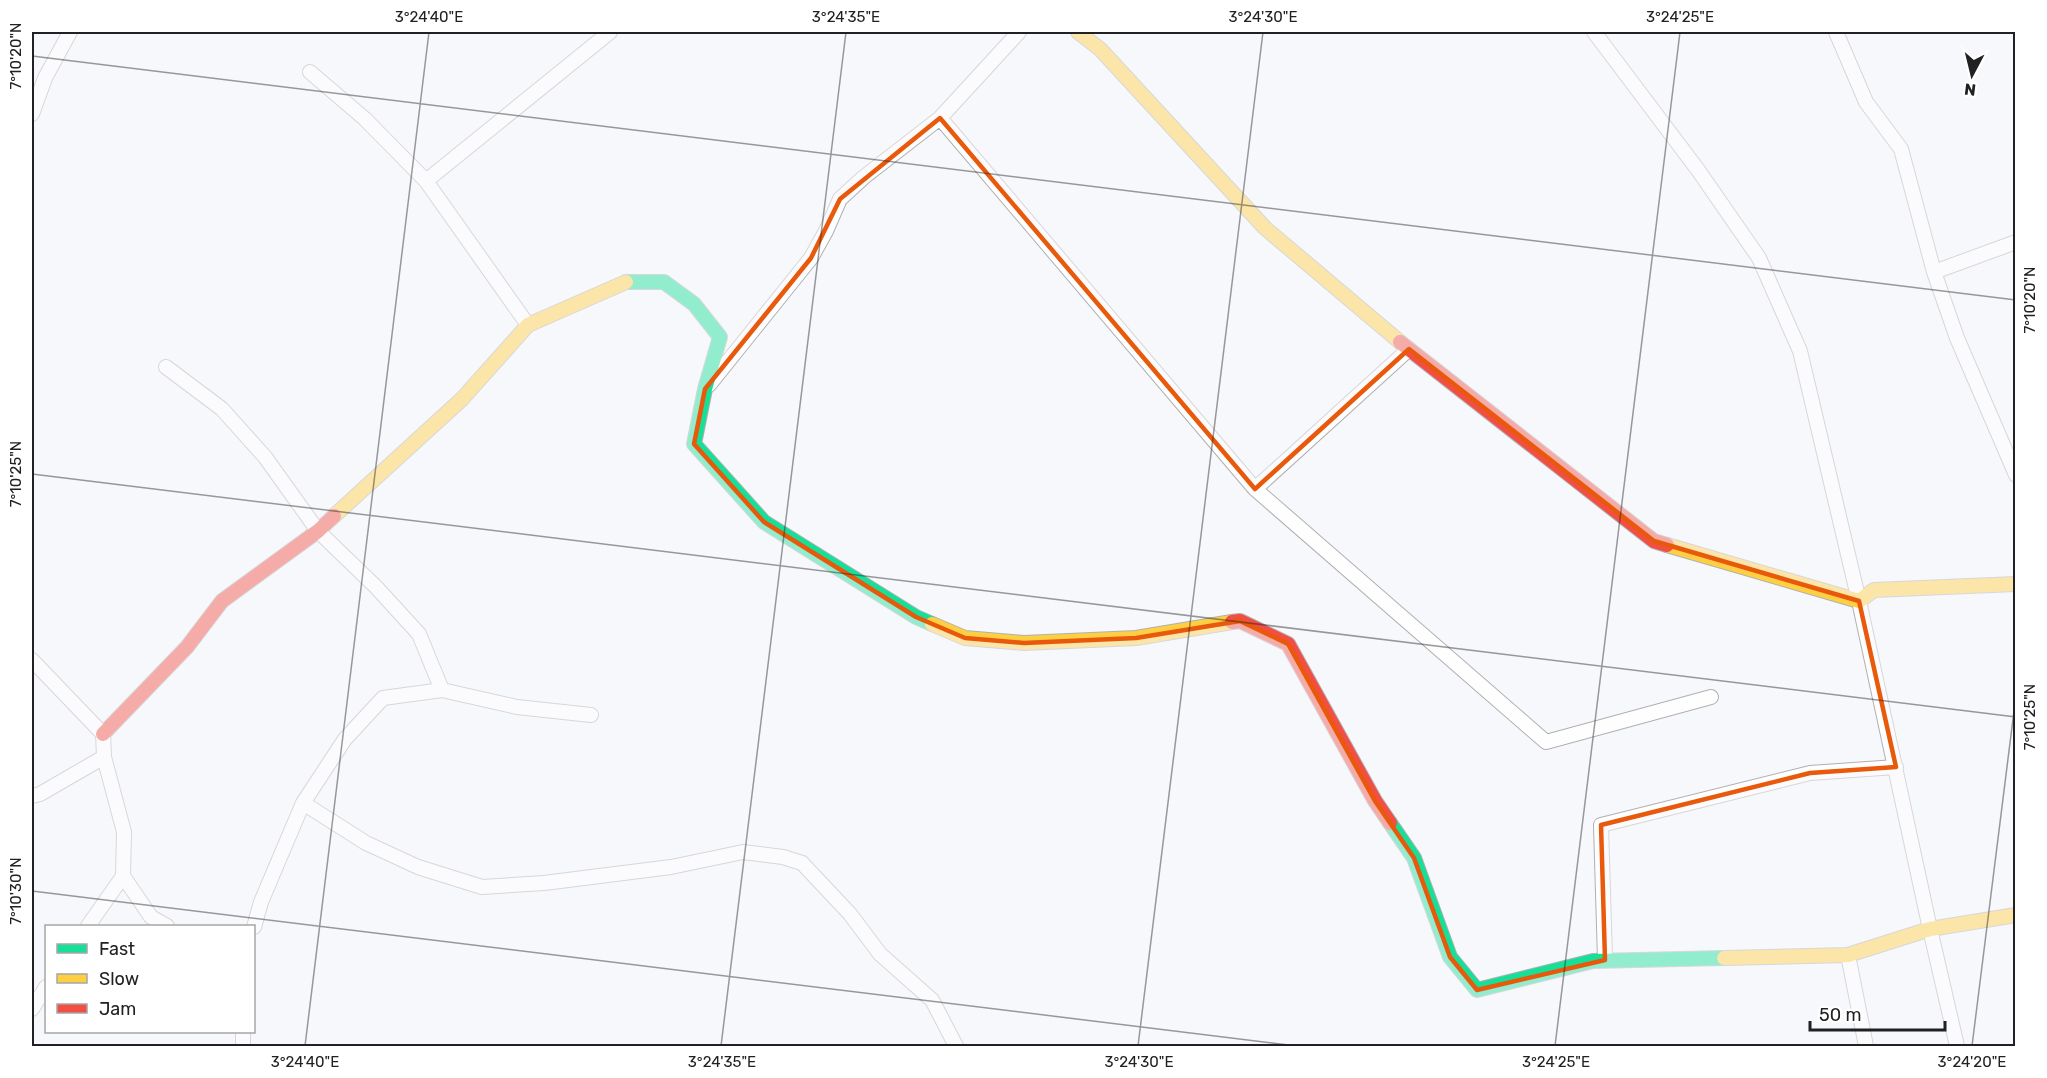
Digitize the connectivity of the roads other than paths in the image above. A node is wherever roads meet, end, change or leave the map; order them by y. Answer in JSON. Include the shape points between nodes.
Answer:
{"nodes":[{"id":1,"x":70,"y":32,"type":"edge"},
{"id":2,"x":610,"y":32,"type":"edge"},
{"id":3,"x":1019,"y":32,"type":"edge"},
{"id":4,"x":1078,"y":32,"type":"edge"},
{"id":5,"x":1594,"y":32,"type":"edge"},
{"id":6,"x":1836,"y":32,"type":"edge"},
{"id":7,"x":310,"y":72,"type":"dead end"},
{"id":8,"x":32,"y":114,"type":"edge"},
{"id":9,"x":940,"y":118,"type":"junction"},
{"id":10,"x":426,"y":181,"type":"junction"},
{"id":11,"x":2016,"y":242,"type":"edge"},
{"id":12,"x":1934,"y":272,"type":"junction"},
{"id":13,"x":528,"y":325,"type":"junction"},
{"id":14,"x":1409,"y":349,"type":"junction"},
{"id":15,"x":166,"y":367,"type":"dead end"},
{"id":16,"x":705,"y":389,"type":"junction"},
{"id":17,"x":2016,"y":475,"type":"edge"},
{"id":18,"x":1255,"y":489,"type":"junction"},
{"id":19,"x":318,"y":531,"type":"junction"},
{"id":20,"x":2016,"y":584,"type":"edge"},
{"id":21,"x":1859,"y":602,"type":"junction"},
{"id":22,"x":32,"y":660,"type":"edge"},
{"id":23,"x":442,"y":690,"type":"junction"},
{"id":24,"x":1711,"y":697,"type":"dead end"},
{"id":25,"x":591,"y":715,"type":"dead end"},
{"id":26,"x":103,"y":734,"type":"junction"},
{"id":27,"x":104,"y":757,"type":"junction"},
{"id":28,"x":1896,"y":767,"type":"junction"},
{"id":29,"x":32,"y":796,"type":"edge"},
{"id":30,"x":303,"y":803,"type":"junction"},
{"id":31,"x":123,"y":876,"type":"junction"},
{"id":32,"x":2016,"y":915,"type":"edge"},
{"id":33,"x":89,"y":925,"type":"edge"},
{"id":34,"x":164,"y":925,"type":"edge"},
{"id":35,"x":255,"y":925,"type":"edge"},
{"id":36,"x":1929,"y":929,"type":"junction"},
{"id":37,"x":1848,"y":956,"type":"junction"},
{"id":38,"x":1605,"y":960,"type":"junction"},
{"id":39,"x":45,"y":989,"type":"edge"},
{"id":40,"x":32,"y":1009,"type":"edge"},
{"id":41,"x":956,"y":1047,"type":"edge"},
{"id":42,"x":1866,"y":1047,"type":"edge"},
{"id":43,"x":1957,"y":1047,"type":"edge"}],
"edges":[{"from":1,"to":8,"type":"street","via":[[45,78]]},
{"from":2,"to":10,"type":"street"},
{"from":3,"to":9,"type":"street"},
{"from":4,"to":14,"type":"street","via":[[1100,49],[1264,228]]},
{"from":5,"to":21,"type":"street","via":[[1759,258],[1800,351]]},
{"from":6,"to":12,"type":"street","via":[[1866,102],[1901,150]]},
{"from":7,"to":10,"type":"street","via":[[365,119]]},
{"from":9,"to":16,"type":"street","via":[[840,199],[811,258]]},
{"from":9,"to":18,"type":"street"},
{"from":10,"to":13,"type":"street"},
{"from":11,"to":12,"type":"street"},
{"from":12,"to":17,"type":"street","via":[[1956,338]]},
{"from":13,"to":16,"type":"street","via":[[629,281],[664,282],[694,304],[720,337]]},
{"from":13,"to":19,"type":"street","via":[[462,399]]},
{"from":14,"to":18,"type":"street"},
{"from":14,"to":21,"type":"street","via":[[1654,541]]},
{"from":15,"to":19,"type":"street","via":[[222,409],[265,458]]},
{"from":16,"to":38,"type":"street","via":[[694,444],[764,522],[916,617],[965,638],[1024,643],[1136,638],[1240,621],[1288,644],[1375,801],[1414,858],[1450,957],[1477,990]]},
{"from":18,"to":24,"type":"street","via":[[1546,742]]},
{"from":19,"to":23,"type":"street","via":[[419,634]]},
{"from":19,"to":26,"type":"street","via":[[222,601],[187,647]]},
{"from":20,"to":21,"type":"street","via":[[1874,590]]},
{"from":21,"to":28,"type":"street"},
{"from":22,"to":26,"type":"street"},
{"from":23,"to":25,"type":"street","via":[[517,707]]},
{"from":23,"to":30,"type":"street","via":[[383,698],[345,739]]},
{"from":26,"to":27,"type":"street"},
{"from":27,"to":29,"type":"street"},
{"from":27,"to":31,"type":"street","via":[[124,832]]},
{"from":28,"to":36,"type":"street"},
{"from":28,"to":38,"type":"street","via":[[1810,773],[1601,825]]},
{"from":30,"to":35,"type":"street"},
{"from":30,"to":41,"type":"street","via":[[329,821],[418,867],[482,887],[671,867],[743,852],[802,863],[850,914],[880,954],[932,1000]]},
{"from":31,"to":33,"type":"street"},
{"from":31,"to":34,"type":"street","via":[[151,917]]},
{"from":32,"to":36,"type":"street"},
{"from":36,"to":37,"type":"street"},
{"from":36,"to":43,"type":"street"},
{"from":37,"to":38,"type":"street"},
{"from":37,"to":42,"type":"street"},
{"from":39,"to":40,"type":"street"}]}
